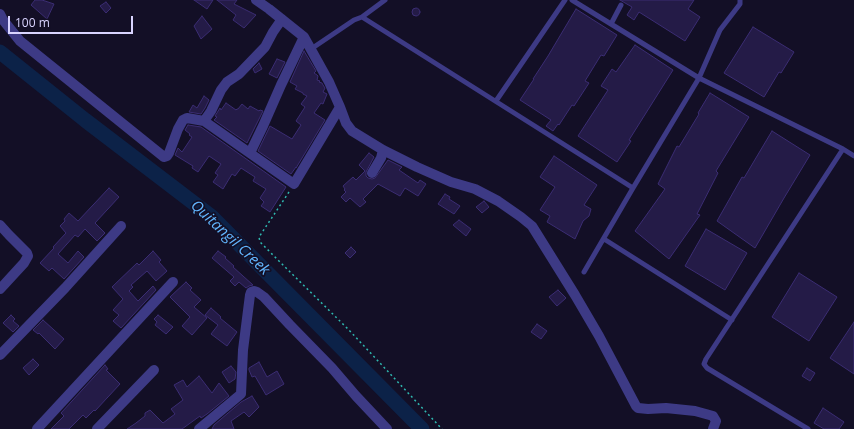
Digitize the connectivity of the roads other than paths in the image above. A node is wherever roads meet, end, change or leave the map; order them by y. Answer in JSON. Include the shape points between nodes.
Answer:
{"nodes":[{"id":1,"x":256,"y":0,"type":"edge"},
{"id":2,"x":385,"y":0,"type":"edge"},
{"id":3,"x":565,"y":0,"type":"edge"},
{"id":4,"x":572,"y":0,"type":"edge"},
{"id":5,"x":740,"y":0,"type":"edge"},
{"id":6,"x":621,"y":5,"type":"dead end"},
{"id":7,"x":0,"y":14,"type":"edge"},
{"id":8,"x":362,"y":17,"type":"junction"},
{"id":9,"x":282,"y":19,"type":"junction"},
{"id":10,"x":610,"y":24,"type":"junction"},
{"id":11,"x":304,"y":37,"type":"junction"},
{"id":12,"x":311,"y":49,"type":"junction"},
{"id":13,"x":699,"y":78,"type":"junction"},
{"id":14,"x":496,"y":101,"type":"junction"},
{"id":15,"x":340,"y":107,"type":"junction"},
{"id":16,"x":204,"y":121,"type":"junction"},
{"id":17,"x":843,"y":149,"type":"junction"},
{"id":18,"x":383,"y":150,"type":"junction"},
{"id":19,"x":250,"y":153,"type":"junction"},
{"id":20,"x":854,"y":156,"type":"edge"},
{"id":21,"x":372,"y":172,"type":"dead end"},
{"id":22,"x":633,"y":188,"type":"junction"},
{"id":23,"x":0,"y":225,"type":"edge"},
{"id":24,"x":121,"y":226,"type":"dead end"},
{"id":25,"x":604,"y":239,"type":"junction"},
{"id":26,"x":584,"y":272,"type":"dead end"},
{"id":27,"x":173,"y":282,"type":"dead end"},
{"id":28,"x":0,"y":289,"type":"edge"},
{"id":29,"x":732,"y":320,"type":"junction"},
{"id":30,"x":0,"y":355,"type":"edge"},
{"id":31,"x":154,"y":370,"type":"dead end"},
{"id":32,"x":37,"y":429,"type":"edge"},
{"id":33,"x":97,"y":429,"type":"edge"},
{"id":34,"x":199,"y":429,"type":"edge"},
{"id":35,"x":387,"y":429,"type":"edge"},
{"id":36,"x":713,"y":429,"type":"edge"},
{"id":37,"x":808,"y":429,"type":"edge"}],
"edges":[{"from":1,"to":9,"type":"street"},
{"from":2,"to":8,"type":"lane"},
{"from":3,"to":14,"type":"lane"},
{"from":4,"to":10,"type":"lane"},
{"from":5,"to":13,"type":"lane","via":[[740,4],[720,30]]},
{"from":6,"to":10,"type":"lane"},
{"from":7,"to":16,"type":"street","via":[[20,41],[164,157],[169,153],[183,120],[187,118]]},
{"from":8,"to":12,"type":"lane"},
{"from":8,"to":14,"type":"lane"},
{"from":9,"to":11,"type":"street"},
{"from":9,"to":16,"type":"street","via":[[265,47],[239,74],[227,82]]},
{"from":10,"to":13,"type":"lane"},
{"from":11,"to":12,"type":"street"},
{"from":11,"to":19,"type":"street"},
{"from":12,"to":15,"type":"street"},
{"from":13,"to":17,"type":"lane"},
{"from":13,"to":22,"type":"lane"},
{"from":14,"to":22,"type":"lane"},
{"from":15,"to":18,"type":"street","via":[[352,131]]},
{"from":15,"to":19,"type":"street","via":[[294,184]]},
{"from":16,"to":19,"type":"street"},
{"from":17,"to":20,"type":"lane"},
{"from":17,"to":29,"type":"lane"},
{"from":18,"to":21,"type":"street"},
{"from":18,"to":36,"type":"street","via":[[444,179],[475,189],[498,201],[532,226],[576,295],[636,406],[695,411],[713,416],[716,421]]},
{"from":22,"to":25,"type":"lane"},
{"from":23,"to":28,"type":"street","via":[[28,256]]},
{"from":24,"to":30,"type":"street"},
{"from":25,"to":26,"type":"lane"},
{"from":25,"to":29,"type":"lane"},
{"from":27,"to":32,"type":"street"},
{"from":29,"to":37,"type":"lane","via":[[704,364]]},
{"from":31,"to":33,"type":"street"},
{"from":34,"to":35,"type":"street","via":[[241,394],[243,350],[250,295],[254,291],[264,297]]}]}
